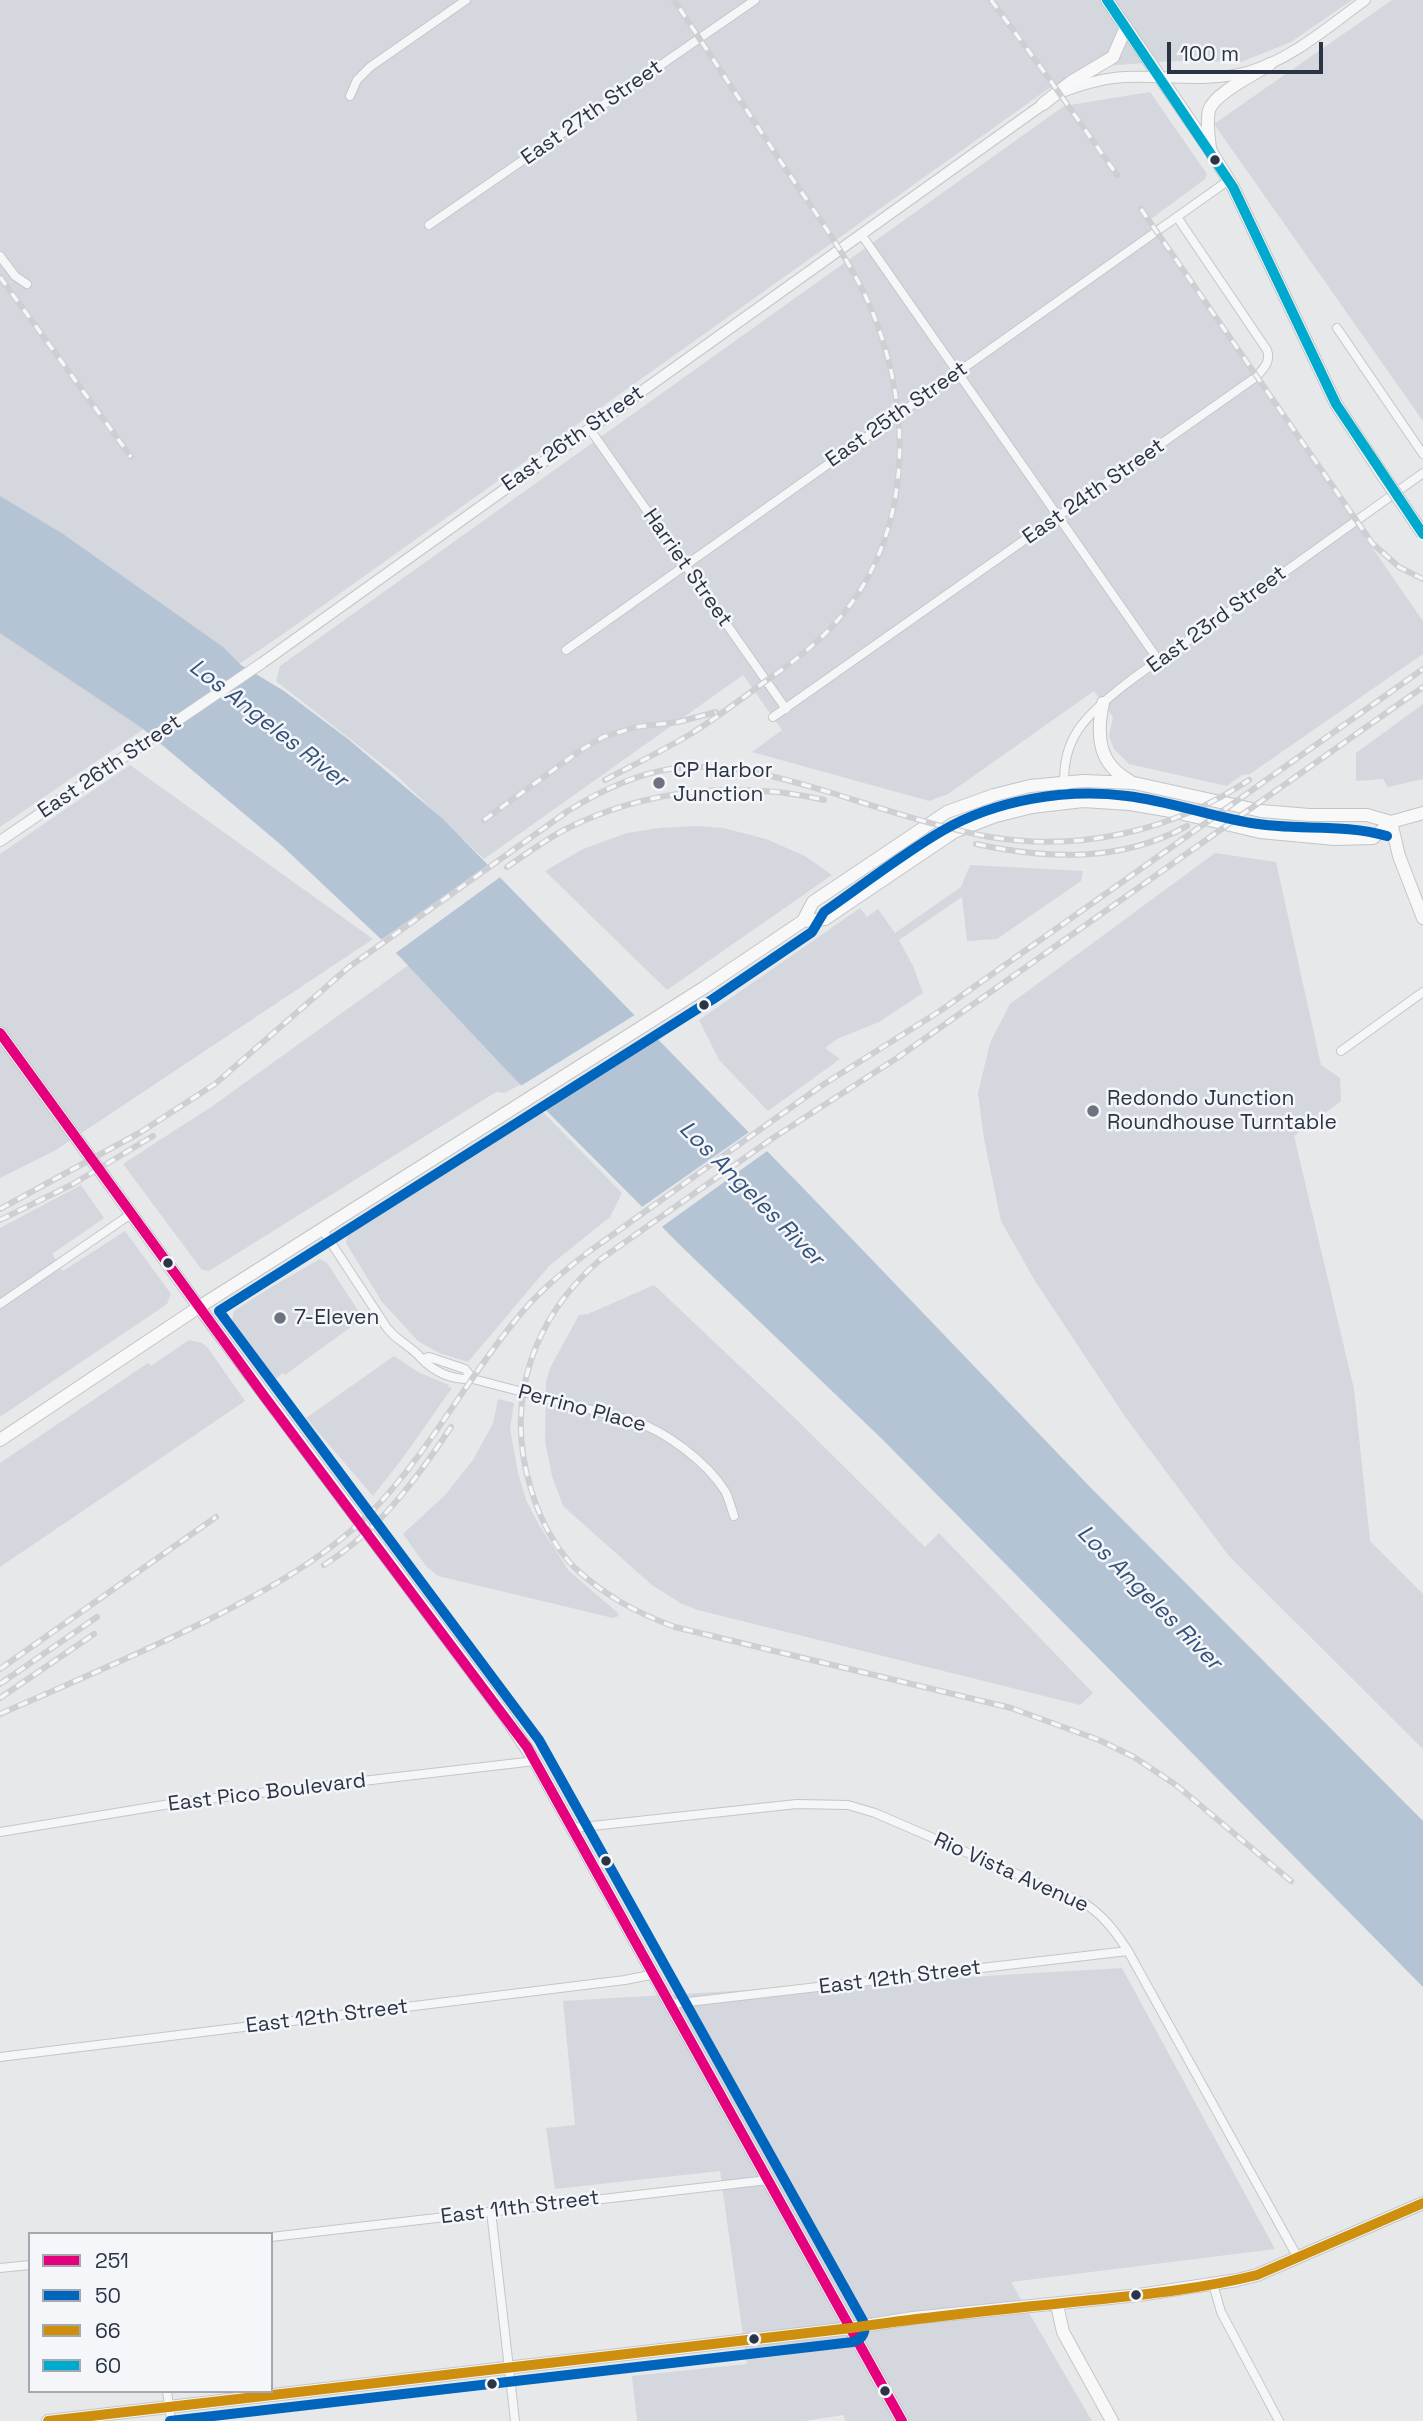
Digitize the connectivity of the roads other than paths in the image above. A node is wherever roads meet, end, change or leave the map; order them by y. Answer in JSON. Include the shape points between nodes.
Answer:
{"nodes":[{"id":1,"x":466,"y":0,"type":"edge"},
{"id":2,"x":755,"y":0,"type":"edge"},
{"id":3,"x":1107,"y":0,"type":"edge"},
{"id":4,"x":1365,"y":0,"type":"edge"},
{"id":5,"x":1126,"y":27,"type":"junction"},
{"id":6,"x":1270,"y":64,"type":"junction"},
{"id":7,"x":1160,"y":77,"type":"junction"},
{"id":8,"x":350,"y":96,"type":"dead end"},
{"id":9,"x":1044,"y":104,"type":"junction"},
{"id":10,"x":1210,"y":150,"type":"junction"},
{"id":11,"x":1229,"y":180,"type":"junction"},
{"id":12,"x":1177,"y":217,"type":"junction"},
{"id":13,"x":429,"y":225,"type":"dead end"},
{"id":14,"x":861,"y":234,"type":"junction"},
{"id":15,"x":0,"y":256,"type":"edge"},
{"id":16,"x":27,"y":284,"type":"dead end"},
{"id":17,"x":1336,"y":328,"type":"dead end"},
{"id":18,"x":957,"y":372,"type":"junction"},
{"id":19,"x":589,"y":428,"type":"junction"},
{"id":20,"x":1423,"y":454,"type":"edge"},
{"id":21,"x":1423,"y":473,"type":"edge"},
{"id":22,"x":1059,"y":518,"type":"junction"},
{"id":23,"x":1423,"y":534,"type":"edge"},
{"id":24,"x":685,"y":565,"type":"junction"},
{"id":25,"x":566,"y":650,"type":"dead end"},
{"id":26,"x":1158,"y":661,"type":"junction"},
{"id":27,"x":1103,"y":704,"type":"junction"},
{"id":28,"x":786,"y":709,"type":"junction"},
{"id":29,"x":773,"y":717,"type":"dead end"},
{"id":30,"x":1064,"y":782,"type":"junction"},
{"id":31,"x":1134,"y":783,"type":"junction"},
{"id":32,"x":1065,"y":802,"type":"junction"},
{"id":33,"x":1423,"y":813,"type":"edge"},
{"id":34,"x":1391,"y":822,"type":"junction"},
{"id":35,"x":0,"y":841,"type":"edge"},
{"id":36,"x":1423,"y":918,"type":"edge"},
{"id":37,"x":803,"y":921,"type":"junction"},
{"id":38,"x":1423,"y":992,"type":"edge"},
{"id":39,"x":0,"y":1033,"type":"edge"},
{"id":40,"x":1341,"y":1051,"type":"dead end"},
{"id":41,"x":131,"y":1214,"type":"junction"},
{"id":42,"x":322,"y":1229,"type":"junction"},
{"id":43,"x":0,"y":1304,"type":"edge"},
{"id":44,"x":199,"y":1307,"type":"junction"},
{"id":45,"x":0,"y":1440,"type":"edge"},
{"id":46,"x":734,"y":1516,"type":"dead end"},
{"id":47,"x":536,"y":1761,"type":"junction"},
{"id":48,"x":573,"y":1828,"type":"junction"},
{"id":49,"x":0,"y":1832,"type":"edge"},
{"id":50,"x":1128,"y":1951,"type":"junction"},
{"id":51,"x":655,"y":1974,"type":"junction"},
{"id":52,"x":671,"y":2004,"type":"junction"},
{"id":53,"x":0,"y":2057,"type":"edge"},
{"id":54,"x":768,"y":2180,"type":"junction"},
{"id":55,"x":1423,"y":2203,"type":"edge"},
{"id":56,"x":491,"y":2211,"type":"junction"},
{"id":57,"x":273,"y":2237,"type":"edge"},
{"id":58,"x":1298,"y":2258,"type":"junction"},
{"id":59,"x":28,"y":2265,"type":"edge"},
{"id":60,"x":0,"y":2268,"type":"edge"},
{"id":61,"x":1213,"y":2284,"type":"junction"},
{"id":62,"x":1057,"y":2305,"type":"junction"},
{"id":63,"x":851,"y":2329,"type":"junction"},
{"id":64,"x":508,"y":2368,"type":"junction"},
{"id":65,"x":167,"y":2393,"type":"edge"},
{"id":66,"x":170,"y":2414,"type":"edge"},
{"id":67,"x":48,"y":2421,"type":"edge"},
{"id":68,"x":515,"y":2421,"type":"edge"},
{"id":69,"x":902,"y":2421,"type":"edge"},
{"id":70,"x":1111,"y":2421,"type":"edge"},
{"id":71,"x":1279,"y":2421,"type":"edge"}],
"edges":[{"from":1,"to":8,"type":"street","via":[[370,67]]},
{"from":2,"to":13,"type":"street","name":"East 27th Street"},
{"from":3,"to":5,"type":"main road"},
{"from":4,"to":6,"type":"street"},
{"from":5,"to":7,"type":"main road"},
{"from":5,"to":9,"type":"main road","via":[[1113,57]]},
{"from":6,"to":7,"type":"street","via":[[1216,77]]},
{"from":6,"to":10,"type":"main road","via":[[1212,104]]},
{"from":7,"to":9,"type":"street","name":"East 26th Street","via":[[1105,79],[1059,93]]},
{"from":7,"to":10,"type":"main road"},
{"from":9,"to":14,"type":"street","name":"East 26th Street"},
{"from":10,"to":11,"type":"main road"},
{"from":11,"to":12,"type":"street","name":"East 25th Street"},
{"from":11,"to":23,"type":"main road","bridge":true,"via":[[1336,404]]},
{"from":12,"to":18,"type":"street","name":"East 25th Street"},
{"from":12,"to":22,"type":"street","name":"East 24th Street","via":[[1267,350],[1269,360],[1256,377]]},
{"from":14,"to":18,"type":"street"},
{"from":14,"to":19,"type":"street","name":"East 26th Street"},
{"from":15,"to":16,"type":"street"},
{"from":17,"to":20,"type":"street"},
{"from":18,"to":22,"type":"street"},
{"from":18,"to":24,"type":"street","name":"East 25th Street"},
{"from":19,"to":24,"type":"street","name":"Harriet Street"},
{"from":19,"to":35,"type":"street","name":"East 26th Street","via":[[262,663]]},
{"from":21,"to":26,"type":"street","name":"East 23rd Street"},
{"from":22,"to":26,"type":"street"},
{"from":22,"to":28,"type":"street","name":"East 24th Street"},
{"from":24,"to":25,"type":"street","name":"East 25th Street"},
{"from":24,"to":28,"type":"street","name":"Harriet Street"},
{"from":26,"to":27,"type":"street","name":"East 23rd Street"},
{"from":27,"to":30,"type":"street","name":"East 23rd Street","via":[[1079,729],[1067,751]]},
{"from":27,"to":31,"type":"main road","via":[[1098,734],[1102,753],[1114,770]]},
{"from":28,"to":29,"type":"street","name":"East 24th Street"},
{"from":30,"to":31,"type":"main road"},
{"from":30,"to":32,"type":"street","name":"East 23rd Street"},
{"from":30,"to":37,"type":"main road","via":[[1012,790],[947,812],[813,902]]},
{"from":31,"to":34,"type":"main road","via":[[1261,811],[1367,815]]},
{"from":32,"to":34,"type":"main road","via":[[1130,804],[1261,832],[1335,839],[1373,838]]},
{"from":32,"to":37,"type":"main road","via":[[1005,813],[954,832],[825,919]]},
{"from":33,"to":34,"type":"main road"},
{"from":34,"to":36,"type":"main road"},
{"from":37,"to":42,"type":"main road"},
{"from":38,"to":40,"type":"street"},
{"from":39,"to":41,"type":"main road"},
{"from":41,"to":43,"type":"street"},
{"from":41,"to":44,"type":"main road"},
{"from":42,"to":44,"type":"main road"},
{"from":42,"to":46,"type":"street","name":"Perrino Place","via":[[383,1324],[422,1359],[429,1357],[465,1370],[473,1379],[658,1430],[724,1489]]},
{"from":44,"to":45,"type":"main road"},
{"from":44,"to":47,"type":"main road"},
{"from":47,"to":48,"type":"main road"},
{"from":47,"to":49,"type":"street","name":"East Pico Boulevard","via":[[182,1802]]},
{"from":48,"to":50,"type":"street","name":"Rio Vista Avenue","via":[[797,1804],[848,1805],[1084,1903],[1112,1926]]},
{"from":48,"to":51,"type":"main road"},
{"from":50,"to":52,"type":"street","name":"East 12th Street"},
{"from":50,"to":58,"type":"street","name":"Rio Vista Avenue"},
{"from":51,"to":52,"type":"main road"},
{"from":51,"to":53,"type":"street","name":"East 12th Street"},
{"from":52,"to":54,"type":"main road"},
{"from":54,"to":56,"type":"street","name":"East 11th Street"},
{"from":54,"to":63,"type":"main road"},
{"from":55,"to":58,"type":"main road"},
{"from":56,"to":57,"type":"street","name":"East 11th Street"},
{"from":56,"to":64,"type":"street"},
{"from":58,"to":61,"type":"main road","via":[[1257,2275]]},
{"from":59,"to":60,"type":"street"},
{"from":61,"to":62,"type":"main road"},
{"from":61,"to":71,"type":"street","via":[[1221,2312]]},
{"from":62,"to":63,"type":"main road","via":[[913,2318]]},
{"from":62,"to":70,"type":"main road","via":[[1063,2332]]},
{"from":63,"to":64,"type":"main road"},
{"from":63,"to":69,"type":"main road"},
{"from":64,"to":66,"type":"main road"},
{"from":64,"to":68,"type":"street"},
{"from":65,"to":66,"type":"street"},
{"from":66,"to":67,"type":"main road"}]}
